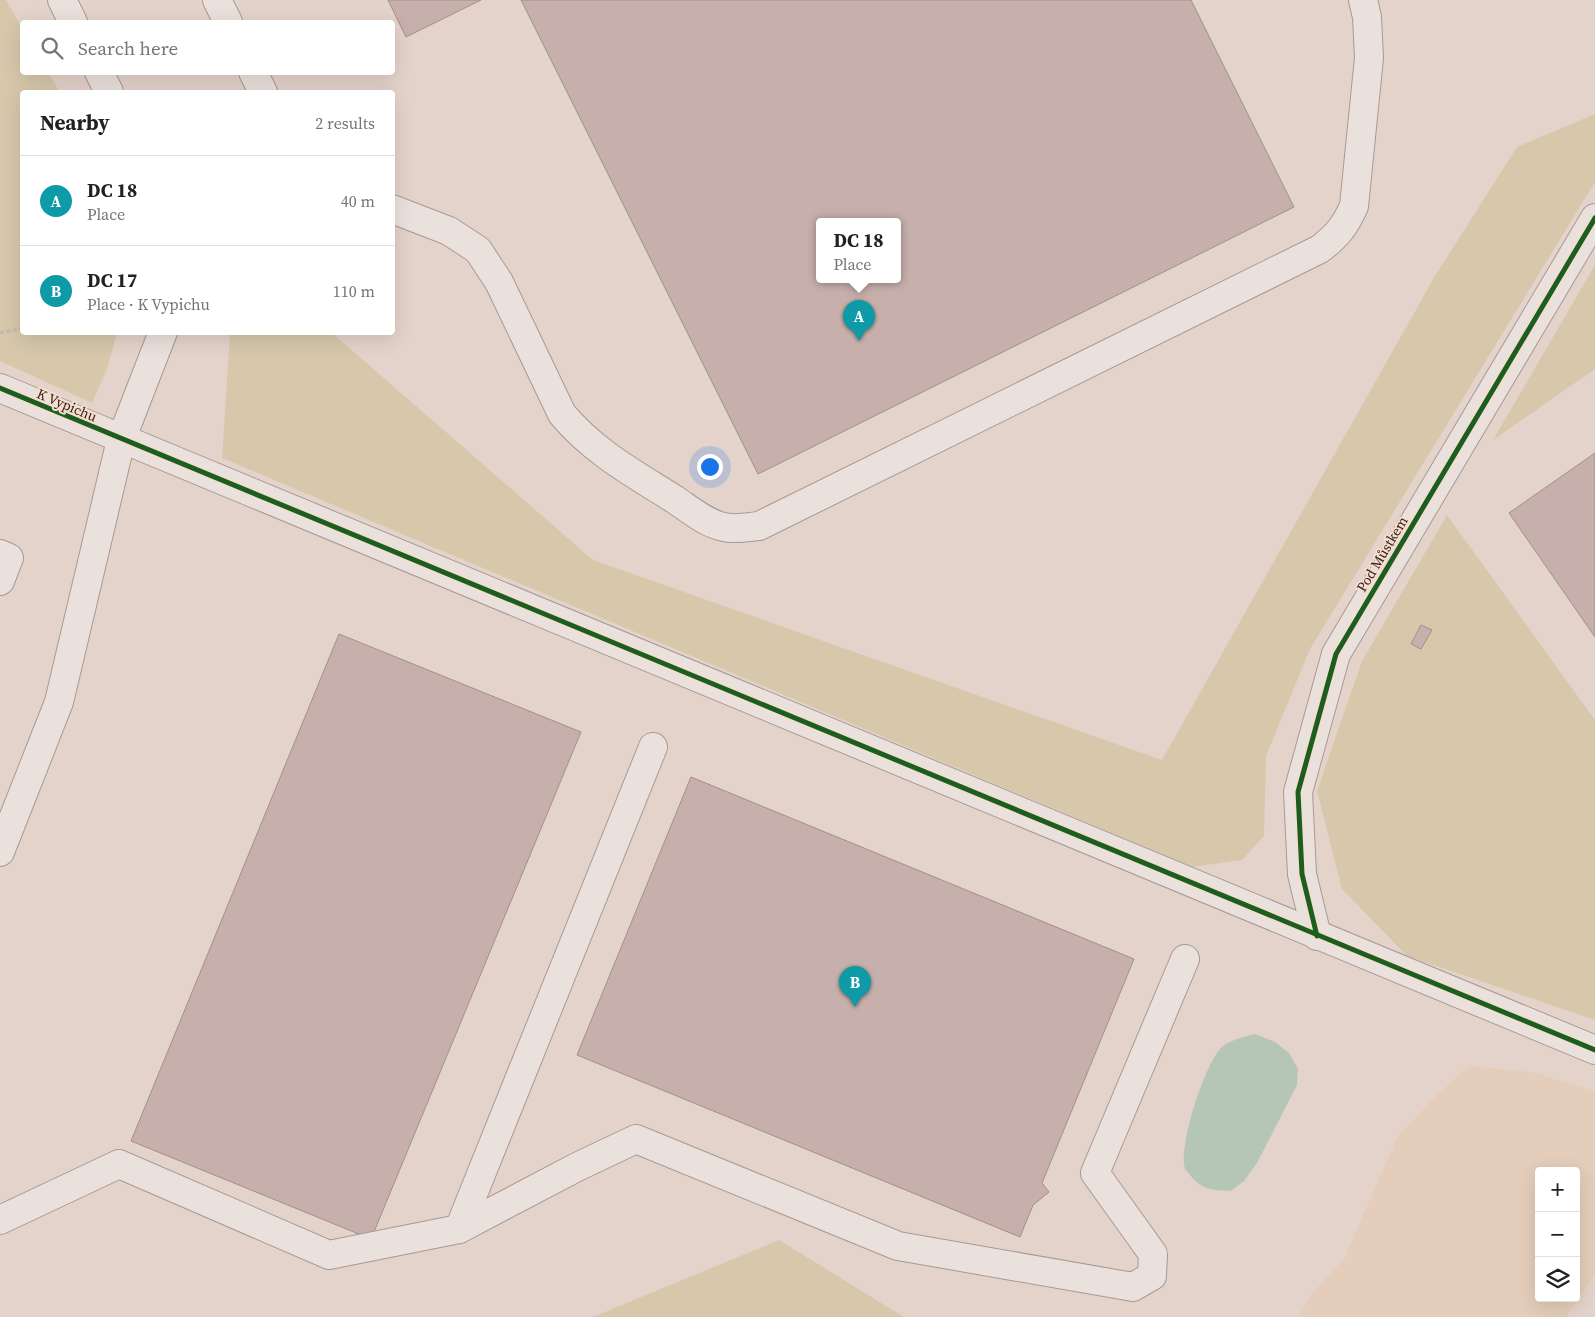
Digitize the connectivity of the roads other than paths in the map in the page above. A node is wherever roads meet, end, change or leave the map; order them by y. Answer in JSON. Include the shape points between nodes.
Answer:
{"nodes":[{"id":1,"x":62,"y":0,"type":"edge"},
{"id":2,"x":217,"y":0,"type":"edge"},
{"id":3,"x":1363,"y":0,"type":"edge"},
{"id":4,"x":72,"y":20,"type":"edge"},
{"id":5,"x":227,"y":20,"type":"edge"},
{"id":6,"x":100,"y":75,"type":"edge"},
{"id":7,"x":254,"y":75,"type":"edge"},
{"id":8,"x":108,"y":90,"type":"edge"},
{"id":9,"x":262,"y":90,"type":"edge"},
{"id":10,"x":395,"y":210,"type":"edge"},
{"id":11,"x":1595,"y":218,"type":"edge"},
{"id":12,"x":162,"y":335,"type":"edge"},
{"id":13,"x":0,"y":388,"type":"edge"},
{"id":14,"x":121,"y":440,"type":"junction"},
{"id":15,"x":0,"y":554,"type":"edge"},
{"id":16,"x":0,"y":580,"type":"edge"},
{"id":17,"x":653,"y":747,"type":"dead end"},
{"id":18,"x":0,"y":852,"type":"edge"},
{"id":19,"x":1317,"y":936,"type":"junction"},
{"id":20,"x":1185,"y":959,"type":"dead end"},
{"id":21,"x":1595,"y":1050,"type":"edge"},
{"id":22,"x":0,"y":1220,"type":"edge"},
{"id":23,"x":459,"y":1229,"type":"junction"}],
"edges":[{"from":1,"to":4,"type":"street"},
{"from":2,"to":5,"type":"street"},
{"from":3,"to":10,"type":"street","via":[[1368,17],[1369,58],[1354,206],[1336,237],[1320,249],[759,526],[724,527],[704,518],[591,445],[562,414],[499,282],[478,250],[449,231]]},
{"from":6,"to":8,"type":"street"},
{"from":7,"to":9,"type":"street"},
{"from":11,"to":19,"type":"street","name":"Pod Můstkem","via":[[1336,654],[1298,792],[1302,874]]},
{"from":12,"to":14,"type":"street"},
{"from":13,"to":14,"type":"street","name":"K Vypichu"},
{"from":14,"to":18,"type":"street","via":[[59,702]]},
{"from":14,"to":19,"type":"street","name":"K Vypichu"},
{"from":15,"to":16,"type":"street","via":[[9,558]]},
{"from":17,"to":23,"type":"street"},
{"from":19,"to":21,"type":"street","name":"K Vypichu"},
{"from":20,"to":23,"type":"street","via":[[1095,1173],[1153,1254],[1152,1276],[1132,1287],[898,1246],[636,1139]]},
{"from":22,"to":23,"type":"street","via":[[119,1164],[329,1255]]}]}
